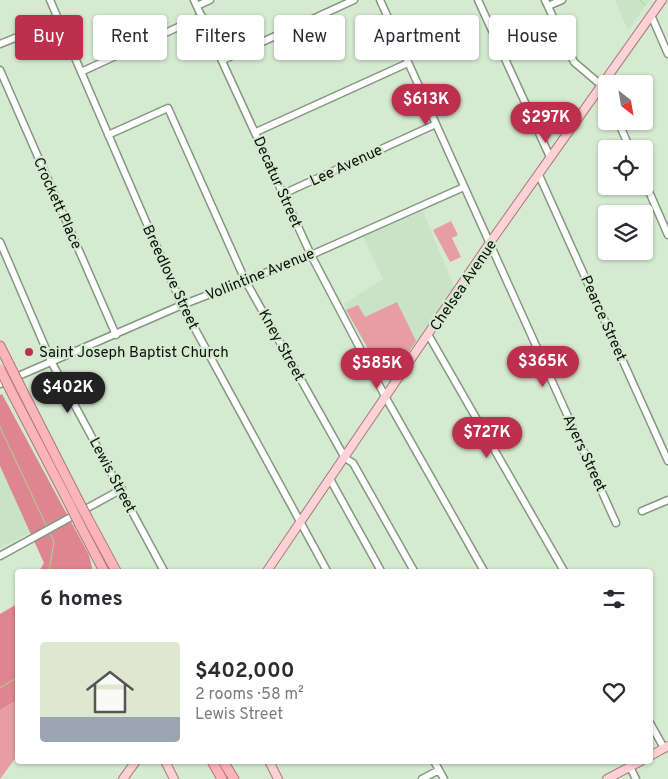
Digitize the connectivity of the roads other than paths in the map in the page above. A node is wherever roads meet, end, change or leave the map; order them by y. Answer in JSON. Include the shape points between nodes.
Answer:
{"nodes":[{"id":1,"x":50,"y":0,"type":"edge"},
{"id":2,"x":210,"y":0,"type":"edge"},
{"id":3,"x":354,"y":0,"type":"edge"},
{"id":4,"x":380,"y":0,"type":"edge"},
{"id":5,"x":478,"y":0,"type":"edge"},
{"id":6,"x":562,"y":0,"type":"edge"},
{"id":7,"x":662,"y":0,"type":"edge"},
{"id":8,"x":196,"y":3,"type":"edge"},
{"id":9,"x":546,"y":3,"type":"edge"},
{"id":10,"x":57,"y":15,"type":"edge"},
{"id":11,"x":202,"y":15,"type":"edge"},
{"id":12,"x":651,"y":16,"type":"junction"},
{"id":13,"x":177,"y":28,"type":"edge"},
{"id":14,"x":15,"y":38,"type":"edge"},
{"id":15,"x":264,"y":41,"type":"edge"},
{"id":16,"x":0,"y":44,"type":"edge"},
{"id":17,"x":668,"y":54,"type":"edge"},
{"id":18,"x":76,"y":60,"type":"edge"},
{"id":19,"x":223,"y":60,"type":"edge"},
{"id":20,"x":408,"y":62,"type":"junction"},
{"id":21,"x":0,"y":70,"type":"edge"},
{"id":22,"x":81,"y":72,"type":"junction"},
{"id":23,"x":608,"y":75,"type":"edge"},
{"id":24,"x":598,"y":82,"type":"edge"},
{"id":25,"x":598,"y":89,"type":"edge"},
{"id":26,"x":436,"y":124,"type":"junction"},
{"id":27,"x":256,"y":132,"type":"junction"},
{"id":28,"x":108,"y":135,"type":"junction"},
{"id":29,"x":550,"y":157,"type":"junction"},
{"id":30,"x":539,"y":175,"type":"junction"},
{"id":31,"x":464,"y":187,"type":"junction"},
{"id":32,"x":283,"y":194,"type":"junction"},
{"id":33,"x":651,"y":195,"type":"edge"},
{"id":34,"x":668,"y":235,"type":"edge"},
{"id":35,"x":0,"y":242,"type":"edge"},
{"id":36,"x":489,"y":244,"type":"junction"},
{"id":37,"x":311,"y":255,"type":"junction"},
{"id":38,"x":245,"y":280,"type":"junction"},
{"id":39,"x":182,"y":306,"type":"junction"},
{"id":40,"x":116,"y":335,"type":"junction"},
{"id":41,"x":429,"y":336,"type":"junction"},
{"id":42,"x":0,"y":346,"type":"edge"},
{"id":43,"x":52,"y":363,"type":"junction"},
{"id":44,"x":0,"y":369,"type":"edge"},
{"id":45,"x":0,"y":384,"type":"edge"},
{"id":46,"x":386,"y":398,"type":"junction"},
{"id":47,"x":345,"y":458,"type":"junction"},
{"id":48,"x":667,"y":458,"type":"edge"},
{"id":49,"x":330,"y":478,"type":"junction"},
{"id":50,"x":122,"y":490,"type":"junction"},
{"id":51,"x":668,"y":500,"type":"edge"},
{"id":52,"x":74,"y":502,"type":"junction"},
{"id":53,"x":642,"y":511,"type":"dead end"},
{"id":54,"x":84,"y":522,"type":"junction"},
{"id":55,"x":301,"y":523,"type":"junction"},
{"id":56,"x":616,"y":523,"type":"dead end"},
{"id":57,"x":94,"y":531,"type":"junction"},
{"id":58,"x":0,"y":556,"type":"edge"},
{"id":59,"x":101,"y":569,"type":"edge"},
{"id":60,"x":115,"y":569,"type":"edge"},
{"id":61,"x":121,"y":569,"type":"edge"},
{"id":62,"x":163,"y":569,"type":"edge"},
{"id":63,"x":268,"y":569,"type":"edge"},
{"id":64,"x":326,"y":569,"type":"edge"},
{"id":65,"x":380,"y":569,"type":"edge"},
{"id":66,"x":413,"y":569,"type":"edge"},
{"id":67,"x":483,"y":569,"type":"edge"},
{"id":68,"x":563,"y":569,"type":"edge"},
{"id":69,"x":653,"y":728,"type":"edge"},
{"id":70,"x":666,"y":747,"type":"edge"},
{"id":71,"x":653,"y":754,"type":"edge"},
{"id":72,"x":134,"y":764,"type":"edge"},
{"id":73,"x":166,"y":764,"type":"edge"},
{"id":74,"x":214,"y":764,"type":"edge"},
{"id":75,"x":225,"y":764,"type":"edge"},
{"id":76,"x":270,"y":764,"type":"edge"},
{"id":77,"x":436,"y":764,"type":"edge"},
{"id":78,"x":635,"y":764,"type":"edge"},
{"id":79,"x":630,"y":767,"type":"junction"},
{"id":80,"x":439,"y":770,"type":"junction"},
{"id":81,"x":123,"y":779,"type":"edge"},
{"id":82,"x":174,"y":779,"type":"edge"},
{"id":83,"x":222,"y":779,"type":"edge"},
{"id":84,"x":234,"y":779,"type":"edge"},
{"id":85,"x":278,"y":779,"type":"edge"},
{"id":86,"x":422,"y":779,"type":"edge"},
{"id":87,"x":444,"y":779,"type":"edge"},
{"id":88,"x":608,"y":779,"type":"edge"},
{"id":89,"x":636,"y":779,"type":"edge"}],
"edges":[{"from":1,"to":10,"type":"street","name":"Breedlove Street"},
{"from":2,"to":8,"type":"street"},
{"from":3,"to":15,"type":"street"},
{"from":4,"to":20,"type":"street","name":"Ayers Street"},
{"from":5,"to":29,"type":"street"},
{"from":6,"to":9,"type":"street"},
{"from":7,"to":12,"type":"main road","name":"Chelsea Avenue"},
{"from":8,"to":11,"type":"street","name":"Decatur Street"},
{"from":9,"to":24,"type":"street","via":[[574,62]]},
{"from":12,"to":17,"type":"street"},
{"from":12,"to":23,"type":"main road","name":"Chelsea Avenue"},
{"from":13,"to":22,"type":"street"},
{"from":14,"to":16,"type":"street"},
{"from":18,"to":22,"type":"street","name":"Breedlove Street"},
{"from":19,"to":27,"type":"street","name":"Decatur Street"},
{"from":20,"to":26,"type":"street","name":"Ayers Street"},
{"from":20,"to":27,"type":"street"},
{"from":21,"to":40,"type":"street","name":"Crockett Place"},
{"from":22,"to":28,"type":"street","name":"Breedlove Street"},
{"from":25,"to":29,"type":"main road","name":"Chelsea Avenue"},
{"from":26,"to":31,"type":"street","name":"Ayers Street"},
{"from":26,"to":32,"type":"street","name":"Lee Avenue"},
{"from":27,"to":32,"type":"street","name":"Decatur Street"},
{"from":28,"to":38,"type":"street","name":"Kney Street","via":[[168,108]]},
{"from":28,"to":39,"type":"street","name":"Breedlove Street"},
{"from":29,"to":30,"type":"main road","name":"Chelsea Avenue"},
{"from":30,"to":36,"type":"main road","name":"Chelsea Avenue"},
{"from":30,"to":48,"type":"street","name":"Pearce Street"},
{"from":31,"to":36,"type":"street","name":"Ayers Street"},
{"from":31,"to":37,"type":"street","name":"Vollintine Avenue"},
{"from":32,"to":37,"type":"street","name":"Decatur Street"},
{"from":33,"to":34,"type":"street"},
{"from":35,"to":43,"type":"street","name":"Lewis Street"},
{"from":36,"to":41,"type":"main road","name":"Chelsea Avenue"},
{"from":36,"to":56,"type":"street","name":"Ayers Street"},
{"from":37,"to":38,"type":"street","name":"Vollintine Avenue"},
{"from":37,"to":46,"type":"street","name":"Decatur Street"},
{"from":38,"to":39,"type":"street","name":"Vollintine Avenue"},
{"from":38,"to":47,"type":"street","name":"Kney Street"},
{"from":39,"to":40,"type":"street","name":"Vollintine Avenue"},
{"from":39,"to":55,"type":"street","name":"Breedlove Street"},
{"from":40,"to":43,"type":"street","name":"Vollintine Avenue"},
{"from":41,"to":46,"type":"main road","name":"Chelsea Avenue"},
{"from":41,"to":68,"type":"street"},
{"from":42,"to":52,"type":"highway","bridge":true},
{"from":43,"to":45,"type":"street","name":"Vollintine Avenue"},
{"from":43,"to":50,"type":"street","name":"Lewis Street"},
{"from":44,"to":52,"type":"highway","bridge":true},
{"from":46,"to":47,"type":"main road","name":"Chelsea Avenue"},
{"from":46,"to":67,"type":"street","name":"Decatur Street"},
{"from":47,"to":49,"type":"main road","name":"Chelsea Avenue"},
{"from":47,"to":66,"type":"street","name":"Kney Street","via":[[353,463]]},
{"from":49,"to":55,"type":"main road","name":"Chelsea Avenue"},
{"from":49,"to":65,"type":"street"},
{"from":50,"to":58,"type":"street"},
{"from":50,"to":62,"type":"street","name":"Lewis Street"},
{"from":51,"to":53,"type":"street"},
{"from":52,"to":54,"type":"highway","bridge":true},
{"from":54,"to":57,"type":"highway"},
{"from":54,"to":59,"type":"highway"},
{"from":55,"to":63,"type":"main road","name":"Chelsea Avenue"},
{"from":55,"to":64,"type":"street","name":"Breedlove Street"},
{"from":57,"to":60,"type":"highway"},
{"from":57,"to":61,"type":"highway"},
{"from":69,"to":70,"type":"street"},
{"from":70,"to":71,"type":"main road"},
{"from":72,"to":81,"type":"main road"},
{"from":73,"to":82,"type":"main road"},
{"from":74,"to":83,"type":"highway"},
{"from":75,"to":84,"type":"highway"},
{"from":76,"to":85,"type":"main road"},
{"from":77,"to":80,"type":"street"},
{"from":78,"to":79,"type":"main road"},
{"from":79,"to":88,"type":"main road"},
{"from":79,"to":89,"type":"street"},
{"from":80,"to":86,"type":"street"},
{"from":80,"to":87,"type":"street"}]}
